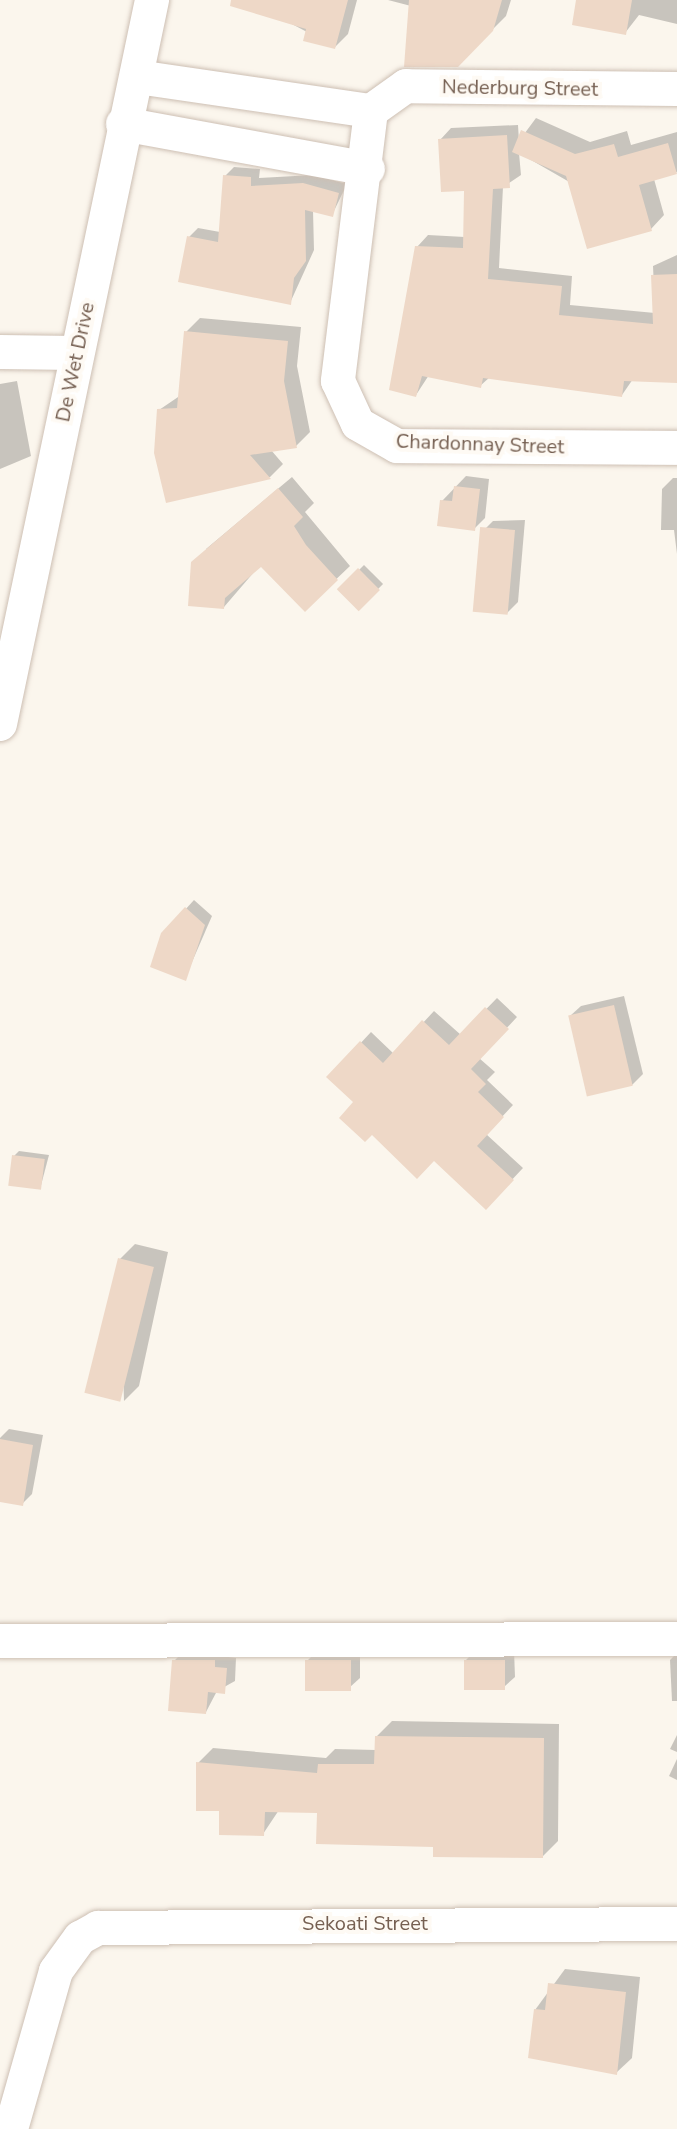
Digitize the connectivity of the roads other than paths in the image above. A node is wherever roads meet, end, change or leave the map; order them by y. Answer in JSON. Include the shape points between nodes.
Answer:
{"nodes":[{"id":1,"x":152,"y":0,"type":"edge"},
{"id":2,"x":137,"y":77,"type":"junction"},
{"id":3,"x":677,"y":89,"type":"edge"},
{"id":4,"x":371,"y":111,"type":"junction"},
{"id":5,"x":123,"y":124,"type":"junction"},
{"id":6,"x":368,"y":169,"type":"junction"},
{"id":7,"x":0,"y":352,"type":"edge"},
{"id":8,"x":76,"y":353,"type":"junction"},
{"id":9,"x":677,"y":448,"type":"edge"},
{"id":10,"x":0,"y":724,"type":"edge"},
{"id":11,"x":677,"y":1639,"type":"edge"},
{"id":12,"x":0,"y":1641,"type":"edge"},
{"id":13,"x":677,"y":1924,"type":"edge"},
{"id":14,"x":11,"y":2129,"type":"edge"}],
"edges":[{"from":1,"to":2,"type":"street","name":"De Wet Drive"},
{"from":2,"to":4,"type":"street"},
{"from":2,"to":5,"type":"street","name":"De Wet Drive"},
{"from":3,"to":4,"type":"street","name":"Nederburg Street","via":[[406,86]]},
{"from":4,"to":6,"type":"street"},
{"from":5,"to":6,"type":"street"},
{"from":5,"to":8,"type":"street","name":"De Wet Drive"},
{"from":6,"to":9,"type":"street","name":"Chardonnay Street","via":[[338,381],[358,424],[397,446]]},
{"from":7,"to":8,"type":"street"},
{"from":8,"to":10,"type":"street","name":"De Wet Drive"},
{"from":11,"to":12,"type":"street"},
{"from":13,"to":14,"type":"street","name":"Sekoati Street","via":[[160,1923],[98,1928],[63,1956]]}]}
